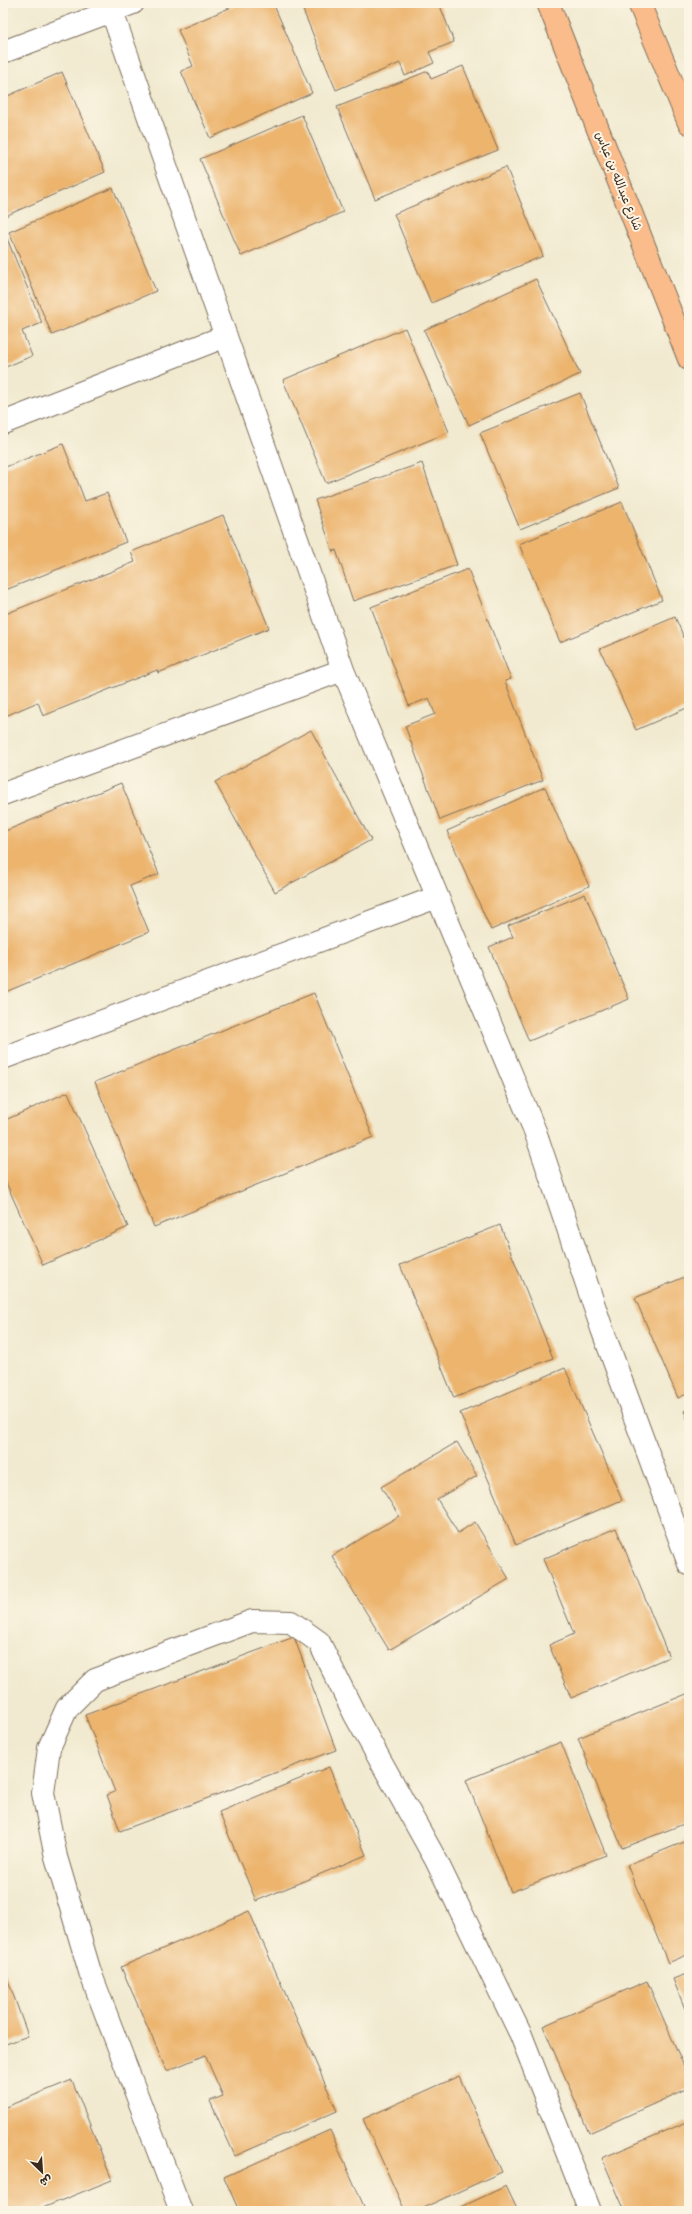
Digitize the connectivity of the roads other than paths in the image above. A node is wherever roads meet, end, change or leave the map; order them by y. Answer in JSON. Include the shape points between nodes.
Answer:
{"nodes":[{"id":1,"x":132,"y":3,"type":"edge"},
{"id":2,"x":548,"y":3,"type":"edge"},
{"id":3,"x":639,"y":3,"type":"edge"},
{"id":4,"x":112,"y":12,"type":"junction"},
{"id":5,"x":3,"y":52,"type":"edge"},
{"id":6,"x":689,"y":124,"type":"edge"},
{"id":7,"x":226,"y":336,"type":"junction"},
{"id":8,"x":689,"y":359,"type":"edge"},
{"id":9,"x":3,"y":423,"type":"edge"},
{"id":10,"x":343,"y":670,"type":"junction"},
{"id":11,"x":3,"y":794,"type":"edge"},
{"id":12,"x":437,"y":896,"type":"junction"},
{"id":13,"x":3,"y":1058,"type":"edge"},
{"id":14,"x":689,"y":1564,"type":"edge"},
{"id":15,"x":181,"y":2211,"type":"edge"},
{"id":16,"x":590,"y":2211,"type":"edge"}],
"edges":[{"from":1,"to":4,"type":"street"},
{"from":2,"to":8,"type":"main road","name":"شارع عبدالله بن عباس"},
{"from":3,"to":6,"type":"main road"},
{"from":4,"to":5,"type":"street"},
{"from":4,"to":7,"type":"street"},
{"from":7,"to":9,"type":"street"},
{"from":7,"to":10,"type":"street"},
{"from":10,"to":11,"type":"street"},
{"from":10,"to":12,"type":"street"},
{"from":12,"to":13,"type":"street"},
{"from":12,"to":14,"type":"street","via":[[535,1131],[602,1329]]},
{"from":15,"to":16,"type":"street","via":[[90,1972],[56,1857],[43,1793],[49,1748],[67,1708],[95,1680],[252,1621],[291,1622],[319,1642],[355,1715],[436,1860],[522,2035]]}]}
